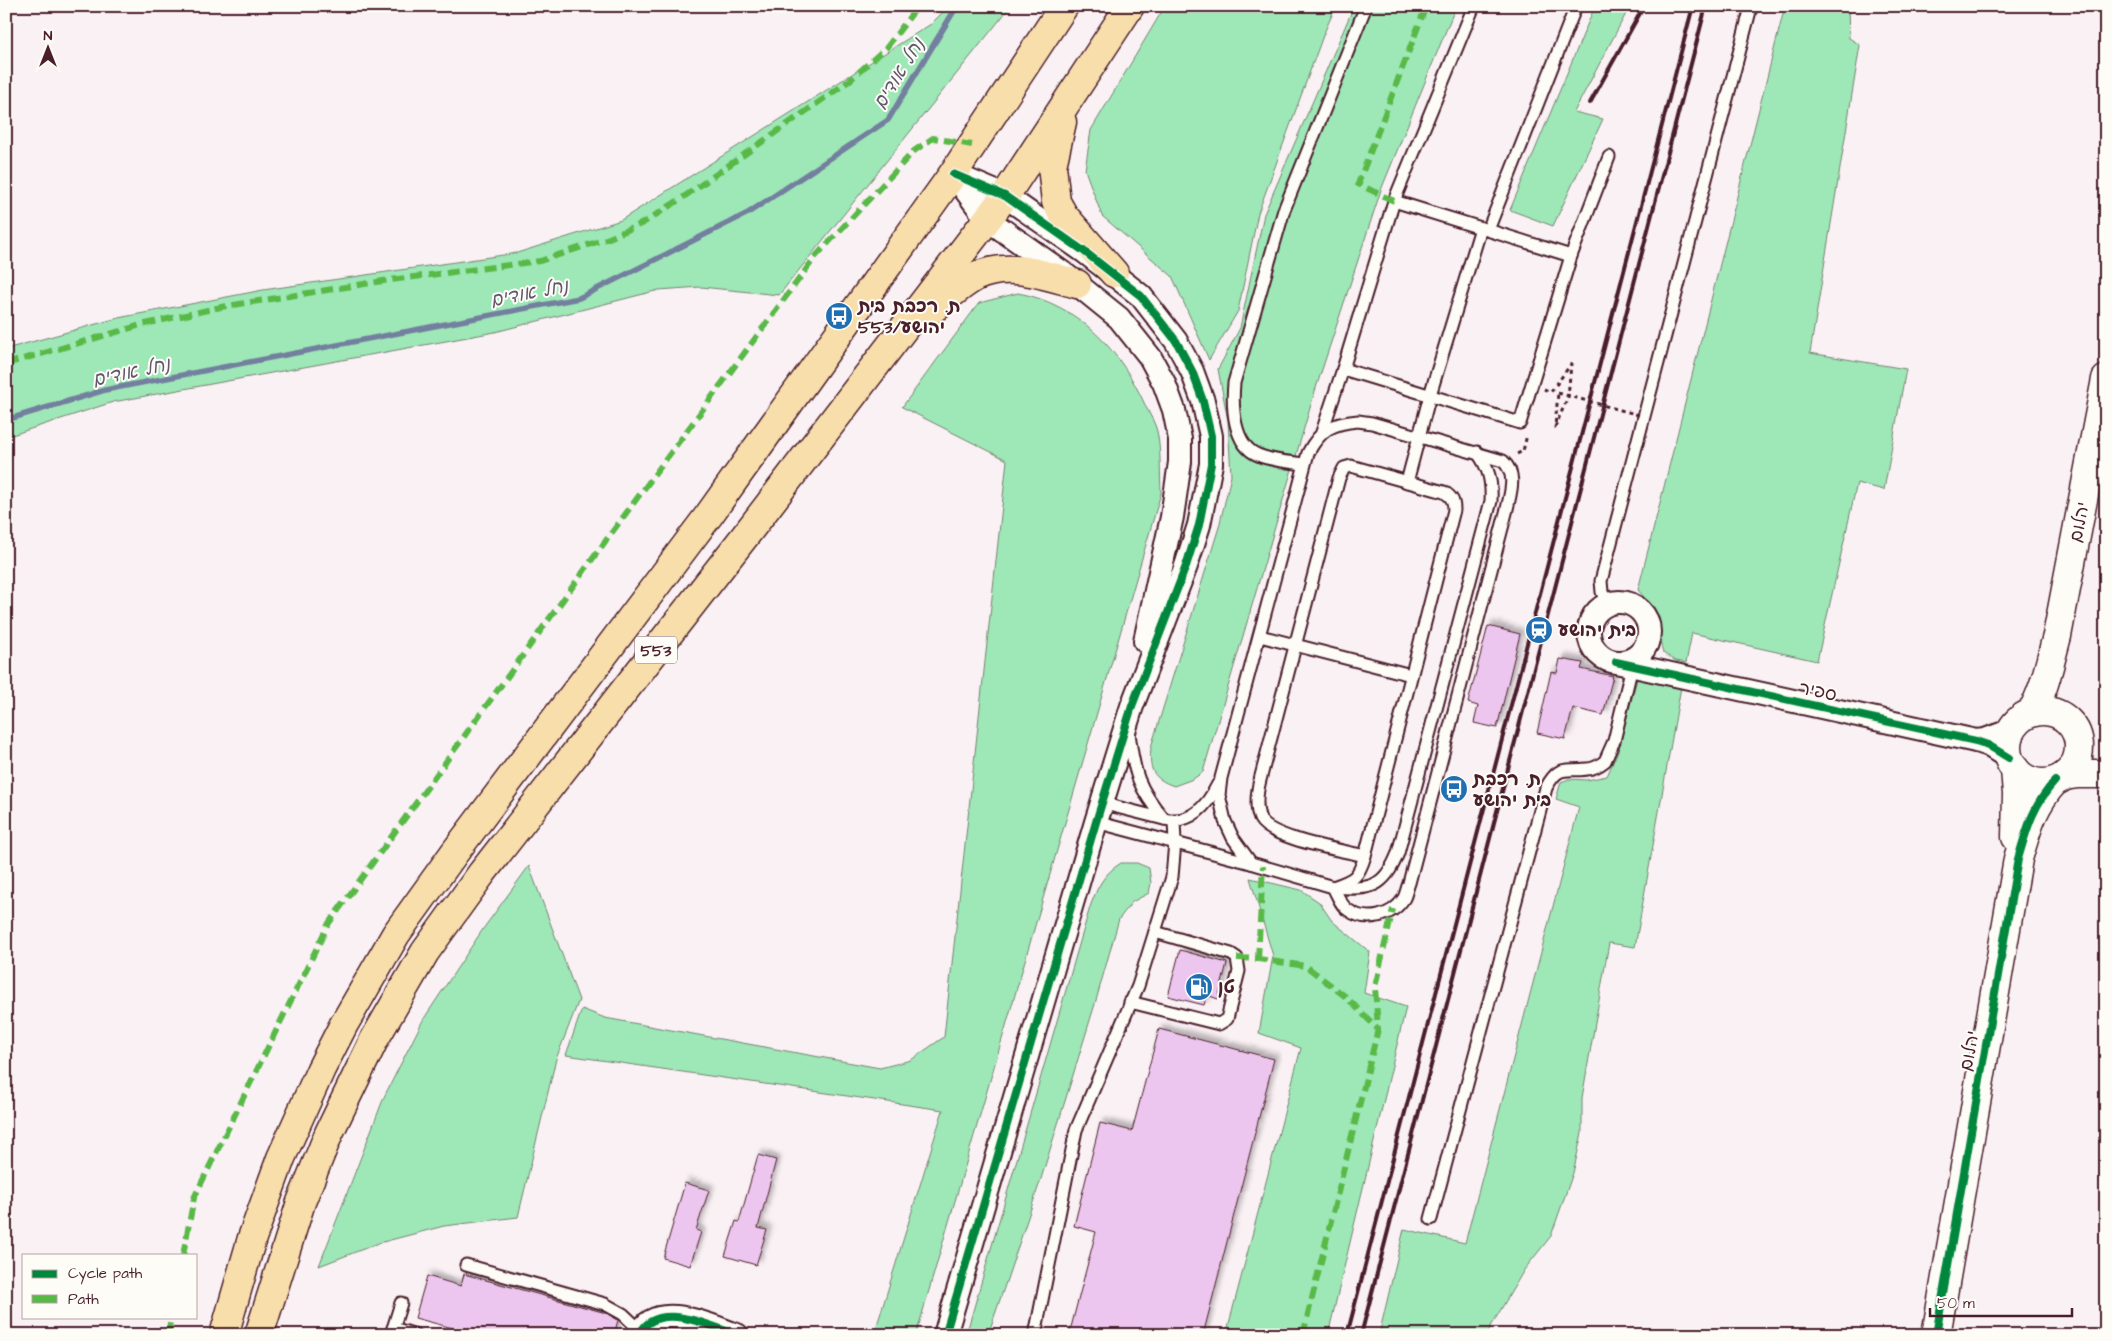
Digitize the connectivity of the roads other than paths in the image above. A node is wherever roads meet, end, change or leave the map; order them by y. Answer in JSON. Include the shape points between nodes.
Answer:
{"nodes":[{"id":1,"x":1064,"y":6,"type":"edge"},
{"id":2,"x":1130,"y":6,"type":"edge"},
{"id":3,"x":1366,"y":6,"type":"edge"},
{"id":4,"x":1474,"y":6,"type":"edge"},
{"id":5,"x":1576,"y":6,"type":"edge"},
{"id":6,"x":1751,"y":8,"type":"edge"},
{"id":7,"x":1066,"y":106,"type":"junction"},
{"id":8,"x":1608,"y":157,"type":"dead end"},
{"id":9,"x":953,"y":174,"type":"junction"},
{"id":10,"x":1005,"y":196,"type":"junction"},
{"id":11,"x":1394,"y":202,"type":"junction"},
{"id":12,"x":987,"y":219,"type":"junction"},
{"id":13,"x":1484,"y":229,"type":"junction"},
{"id":14,"x":1571,"y":256,"type":"junction"},
{"id":15,"x":1114,"y":273,"type":"junction"},
{"id":16,"x":1077,"y":284,"type":"junction"},
{"id":17,"x":900,"y":334,"type":"junction"},
{"id":18,"x":1343,"y":369,"type":"junction"},
{"id":19,"x":2106,"y":379,"type":"edge"},
{"id":20,"x":1430,"y":395,"type":"junction"},
{"id":21,"x":1322,"y":432,"type":"junction"},
{"id":22,"x":1419,"y":436,"type":"junction"},
{"id":23,"x":1477,"y":452,"type":"junction"},
{"id":24,"x":1304,"y":464,"type":"junction"},
{"id":25,"x":1407,"y":482,"type":"junction"},
{"id":26,"x":1608,"y":604,"type":"junction"},
{"id":27,"x":1260,"y":636,"type":"junction"},
{"id":28,"x":2057,"y":636,"type":"junction"},
{"id":29,"x":1294,"y":645,"type":"junction"},
{"id":30,"x":1632,"y":657,"type":"junction"},
{"id":31,"x":1411,"y":675,"type":"junction"},
{"id":32,"x":1129,"y":713,"type":"junction"},
{"id":33,"x":2022,"y":721,"type":"junction"},
{"id":34,"x":2072,"y":728,"type":"junction"},
{"id":35,"x":1976,"y":741,"type":"junction"},
{"id":36,"x":2106,"y":760,"type":"edge"},
{"id":37,"x":2012,"y":764,"type":"junction"},
{"id":38,"x":2106,"y":774,"type":"edge"},
{"id":39,"x":1221,"y":778,"type":"junction"},
{"id":40,"x":2060,"y":778,"type":"junction"},
{"id":41,"x":1098,"y":812,"type":"junction"},
{"id":42,"x":1169,"y":820,"type":"junction"},
{"id":43,"x":1175,"y":842,"type":"junction"},
{"id":44,"x":1365,"y":856,"type":"junction"},
{"id":45,"x":1251,"y":863,"type":"junction"},
{"id":46,"x":2015,"y":876,"type":"junction"},
{"id":47,"x":1334,"y":887,"type":"junction"},
{"id":48,"x":1155,"y":932,"type":"junction"},
{"id":49,"x":1130,"y":1002,"type":"junction"},
{"id":50,"x":1431,"y":1219,"type":"dead end"},
{"id":51,"x":466,"y":1265,"type":"dead end"},
{"id":52,"x":400,"y":1303,"type":"dead end"},
{"id":53,"x":392,"y":1331,"type":"edge"},
{"id":54,"x":640,"y":1333,"type":"edge"},
{"id":55,"x":224,"y":1335,"type":"edge"},
{"id":56,"x":259,"y":1335,"type":"edge"},
{"id":57,"x":416,"y":1335,"type":"edge"},
{"id":58,"x":738,"y":1335,"type":"edge"},
{"id":59,"x":946,"y":1335,"type":"edge"},
{"id":60,"x":1035,"y":1335,"type":"edge"},
{"id":61,"x":1936,"y":1335,"type":"edge"}],
"edges":[{"from":1,"to":9,"type":"main road","number":"553"},
{"from":2,"to":7,"type":"main road","number":"553"},
{"from":3,"to":24,"type":"lane","via":[[1284,210],[1234,383],[1232,405],[1248,449],[1259,456]]},
{"from":4,"to":11,"type":"lane"},
{"from":5,"to":13,"type":"lane"},
{"from":6,"to":26,"type":"lane","via":[[1601,580]]},
{"from":7,"to":10,"type":"main road","number":"553"},
{"from":7,"to":15,"type":"main road","via":[[1052,166],[1056,202],[1064,216]]},
{"from":8,"to":14,"type":"lane"},
{"from":9,"to":10,"type":"street"},
{"from":9,"to":12,"type":"street"},
{"from":9,"to":55,"type":"main road","number":"553","via":[[710,515],[396,934],[344,1024],[281,1158],[252,1238]]},
{"from":10,"to":12,"type":"main road","number":"553"},
{"from":10,"to":15,"type":"street"},
{"from":11,"to":13,"type":"lane"},
{"from":11,"to":18,"type":"lane"},
{"from":12,"to":16,"type":"street"},
{"from":12,"to":17,"type":"main road","number":"553"},
{"from":13,"to":14,"type":"lane"},
{"from":13,"to":20,"type":"lane"},
{"from":14,"to":20,"type":"lane","via":[[1520,423]]},
{"from":15,"to":32,"type":"street","via":[[1141,296],[1176,341],[1192,371],[1211,436],[1211,464],[1199,524]]},
{"from":16,"to":17,"type":"main road","via":[[1026,271],[988,272],[974,278]]},
{"from":16,"to":32,"type":"street","via":[[1120,318],[1150,357],[1174,410],[1180,439],[1172,517]]},
{"from":17,"to":56,"type":"main road","number":"553","via":[[482,873],[425,952],[374,1040],[322,1148],[288,1240]]},
{"from":18,"to":20,"type":"lane"},
{"from":18,"to":21,"type":"lane"},
{"from":19,"to":28,"type":"main road","name":"יהלום"},
{"from":20,"to":22,"type":"lane"},
{"from":21,"to":22,"type":"lane","via":[[1345,422],[1358,421]]},
{"from":21,"to":24,"type":"lane"},
{"from":22,"to":23,"type":"lane"},
{"from":22,"to":25,"type":"lane"},
{"from":23,"to":47,"type":"lane","via":[[1490,476],[1491,501],[1398,853],[1384,880],[1371,887]]},
{"from":23,"to":47,"type":"lane","via":[[1503,461],[1510,467],[1512,476],[1507,509],[1404,898],[1390,913],[1374,918],[1346,909]]},
{"from":24,"to":27,"type":"lane"},
{"from":25,"to":29,"type":"lane","via":[[1351,466],[1344,468]]},
{"from":25,"to":31,"type":"lane","via":[[1444,492],[1454,502]]},
{"from":26,"to":30,"type":"street","via":[[1627,603],[1643,615],[1648,624],[1649,633]]},
{"from":26,"to":30,"type":"street","via":[[1594,614],[1590,622],[1588,631],[1593,649],[1599,655]]},
{"from":27,"to":29,"type":"lane"},
{"from":27,"to":39,"type":"lane"},
{"from":28,"to":33,"type":"main road","name":"יהלום","via":[[2046,675]]},
{"from":28,"to":34,"type":"main road","name":"יהלום","via":[[2058,691]]},
{"from":29,"to":31,"type":"lane"},
{"from":29,"to":44,"type":"lane","via":[[1258,790],[1260,818],[1264,825],[1281,835]]},
{"from":30,"to":35,"type":"street","name":"ספיר","via":[[1655,659],[1681,676]]},
{"from":30,"to":50,"type":"lane","via":[[1614,741],[1605,761],[1587,770],[1570,768],[1560,771],[1546,788]]},
{"from":31,"to":44,"type":"lane"},
{"from":32,"to":41,"type":"street"},
{"from":32,"to":42,"type":"lane","via":[[1136,775],[1151,803]]},
{"from":33,"to":34,"type":"main road","via":[[2042,711],[2053,712]]},
{"from":33,"to":35,"type":"street","name":"ספיר","via":[[1985,740]]},
{"from":33,"to":37,"type":"main road","via":[[2007,747]]},
{"from":34,"to":36,"type":"main road","via":[[2091,750]]},
{"from":34,"to":40,"type":"main road","via":[[2079,748],[2077,760],[2072,769]]},
{"from":35,"to":37,"type":"street","name":"ספיר","via":[[1988,745]]},
{"from":37,"to":40,"type":"main road","via":[[2023,777],[2034,782]]},
{"from":37,"to":46,"type":"main road","name":"יהלום","via":[[2017,794]]},
{"from":38,"to":40,"type":"main road"},
{"from":39,"to":42,"type":"lane","via":[[1210,800],[1199,811],[1185,820]]},
{"from":39,"to":45,"type":"lane","via":[[1219,795],[1225,821]]},
{"from":40,"to":46,"type":"main road","name":"יהלום","via":[[2042,794],[2032,811]]},
{"from":41,"to":42,"type":"lane"},
{"from":41,"to":43,"type":"lane"},
{"from":41,"to":59,"type":"street"},
{"from":42,"to":43,"type":"lane"},
{"from":43,"to":45,"type":"lane"},
{"from":43,"to":48,"type":"lane","via":[[1172,877]]},
{"from":44,"to":47,"type":"lane","via":[[1360,872]]},
{"from":45,"to":47,"type":"lane"},
{"from":46,"to":61,"type":"main road","name":"יהלום"},
{"from":48,"to":49,"type":"lane"},
{"from":48,"to":49,"type":"lane","via":[[1237,958],[1239,971],[1227,1019],[1220,1024]]},
{"from":49,"to":60,"type":"lane","via":[[1076,1130]]},
{"from":51,"to":54,"type":"lane","via":[[605,1304],[623,1314]]},
{"from":52,"to":53,"type":"lane"},
{"from":53,"to":57,"type":"lane"},
{"from":54,"to":58,"type":"street","via":[[653,1320],[673,1315]]}]}
